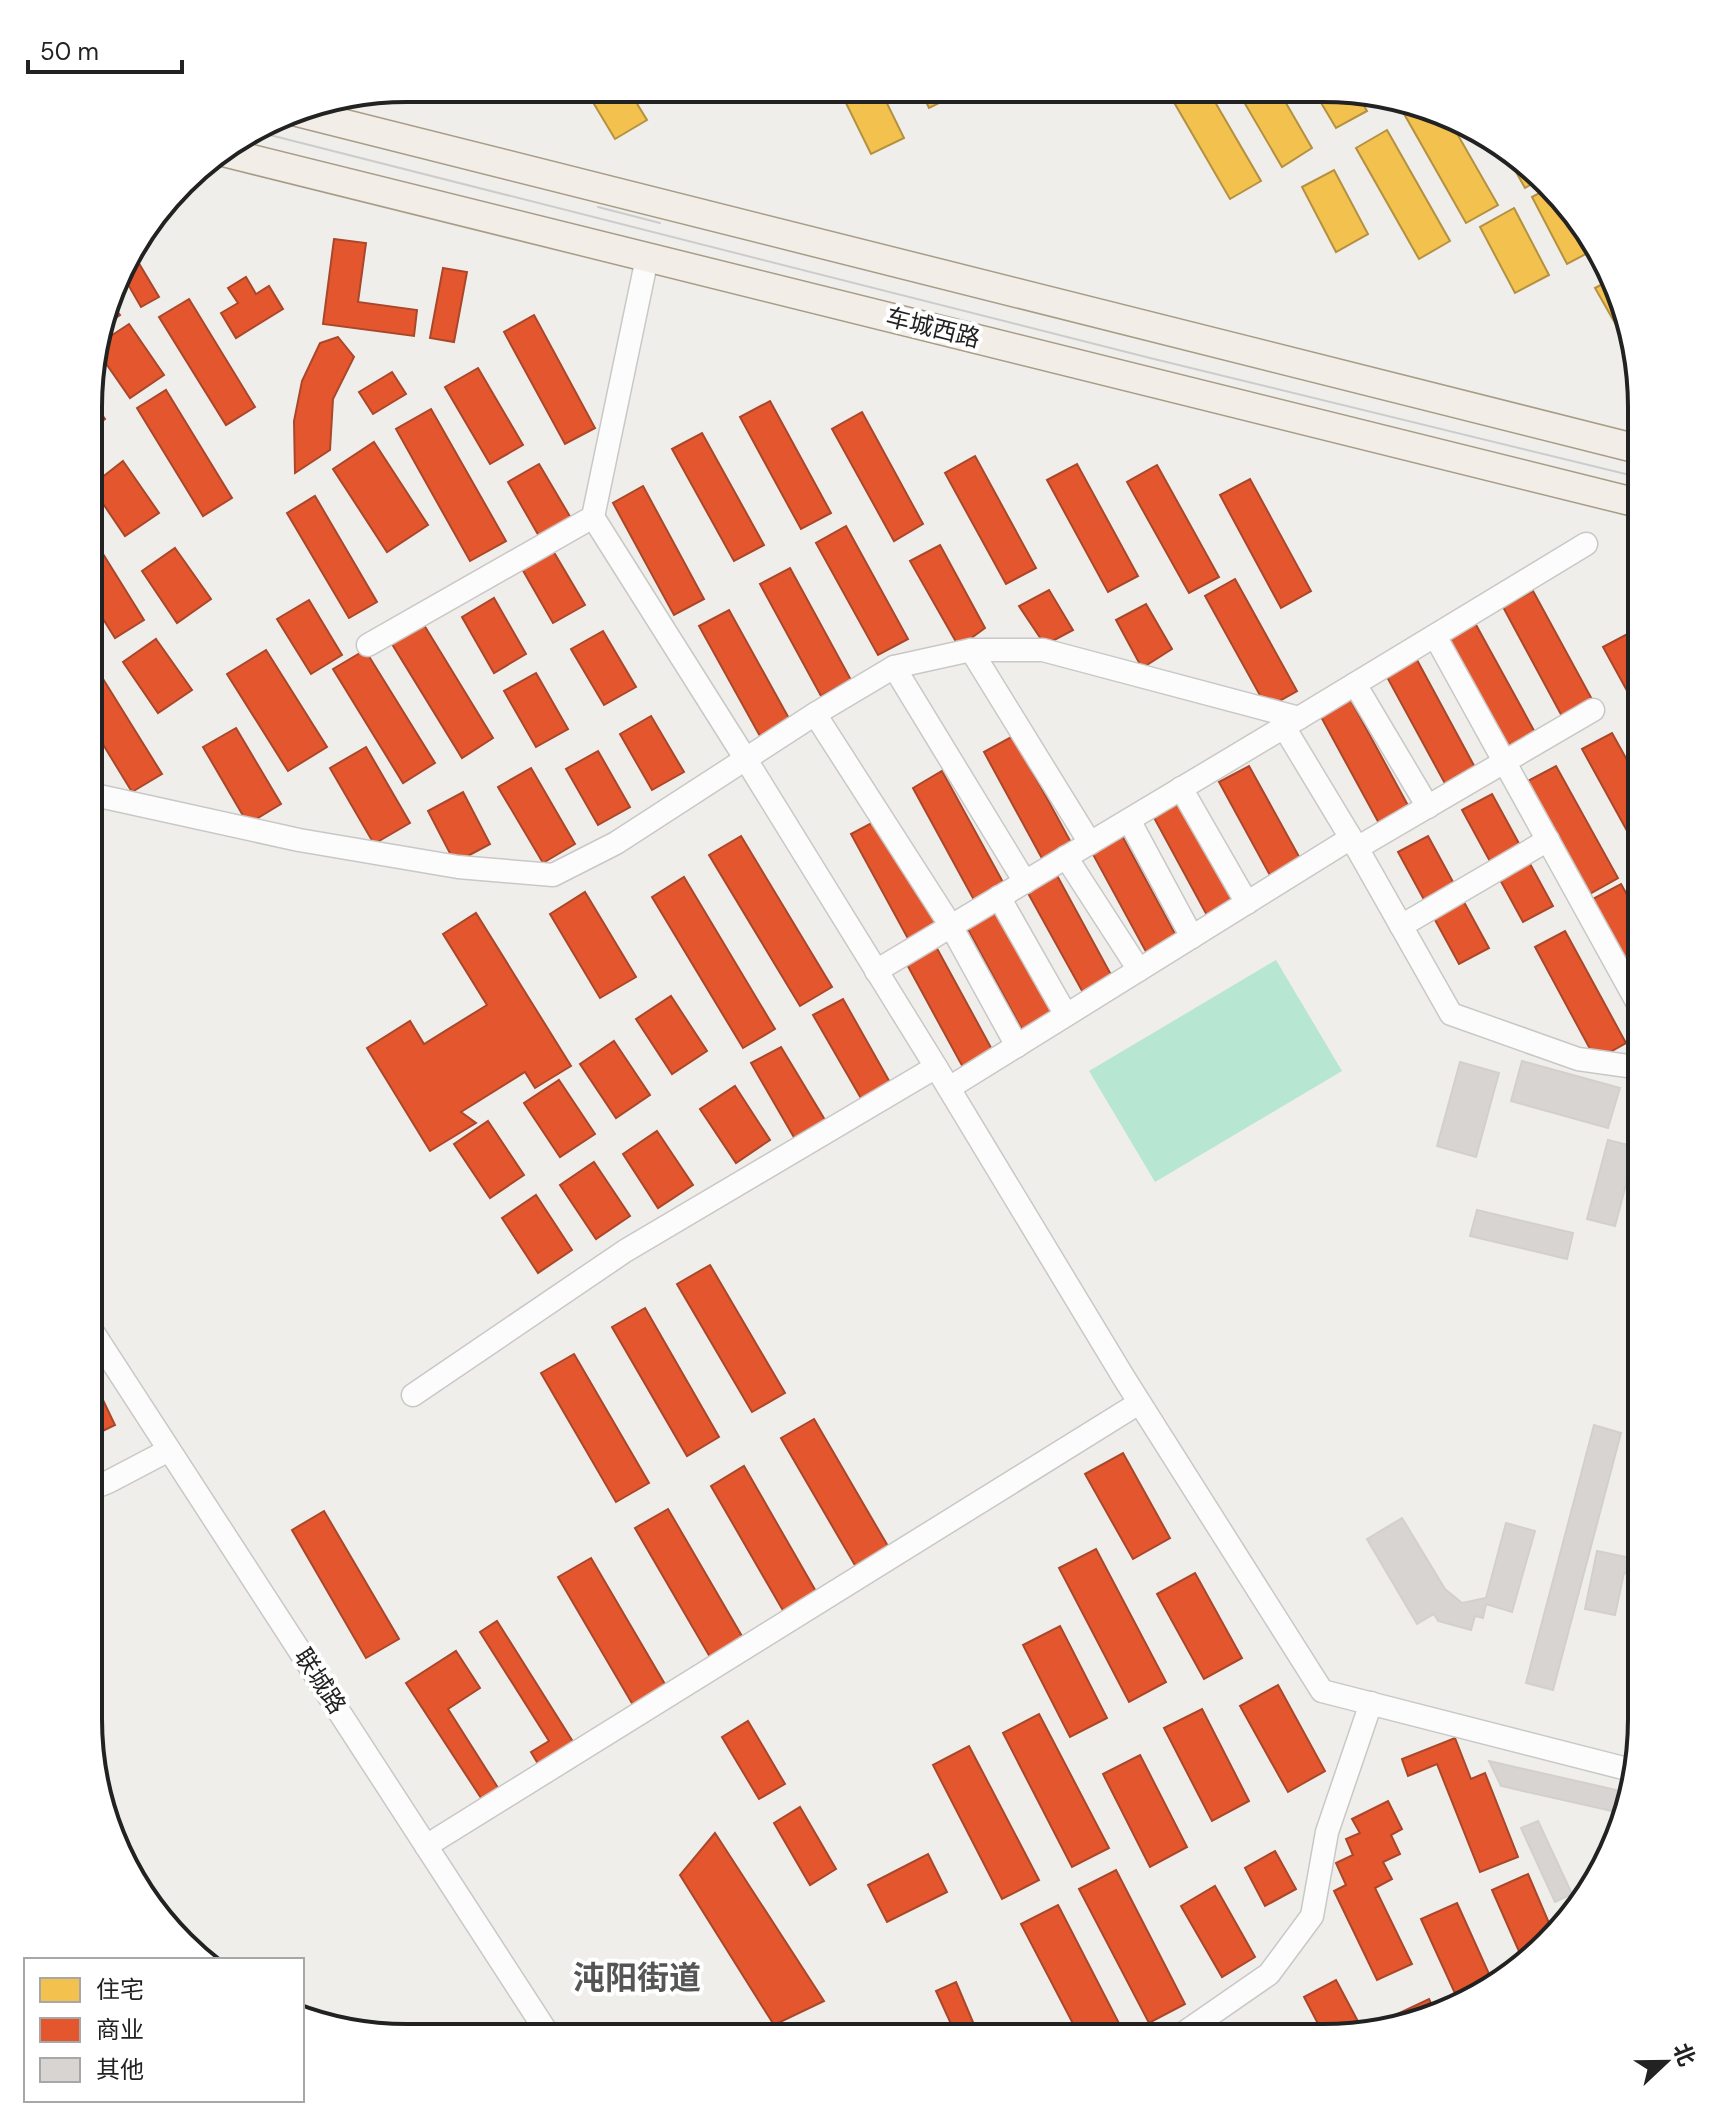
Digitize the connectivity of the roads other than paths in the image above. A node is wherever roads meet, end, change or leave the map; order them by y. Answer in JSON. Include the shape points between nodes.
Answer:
{"nodes":[{"id":1,"x":314,"y":116,"type":"edge"},
{"id":2,"x":235,"y":155,"type":"edge"},
{"id":3,"x":647,"y":258,"type":"junction"},
{"id":4,"x":1628,"y":446,"type":"edge"},
{"id":5,"x":1628,"y":501,"type":"edge"},
{"id":6,"x":593,"y":517,"type":"junction"},
{"id":7,"x":1586,"y":544,"type":"dead end"},
{"id":8,"x":1435,"y":636,"type":"junction"},
{"id":9,"x":368,"y":645,"type":"dead end"},
{"id":10,"x":971,"y":650,"type":"junction"},
{"id":11,"x":894,"y":667,"type":"junction"},
{"id":12,"x":1355,"y":684,"type":"junction"},
{"id":13,"x":1593,"y":710,"type":"dead end"},
{"id":14,"x":815,"y":714,"type":"junction"},
{"id":15,"x":1291,"y":723,"type":"junction"},
{"id":16,"x":745,"y":758,"type":"junction"},
{"id":17,"x":1505,"y":762,"type":"junction"},
{"id":18,"x":1181,"y":788,"type":"junction"},
{"id":19,"x":102,"y":797,"type":"edge"},
{"id":20,"x":1428,"y":807,"type":"junction"},
{"id":21,"x":1129,"y":820,"type":"junction"},
{"id":22,"x":1548,"y":840,"type":"junction"},
{"id":23,"x":1090,"y":843,"type":"junction"},
{"id":24,"x":1354,"y":843,"type":"junction"},
{"id":25,"x":1066,"y":857,"type":"junction"},
{"id":26,"x":1025,"y":882,"type":"junction"},
{"id":27,"x":999,"y":897,"type":"junction"},
{"id":28,"x":1247,"y":903,"type":"junction"},
{"id":29,"x":951,"y":926,"type":"junction"},
{"id":30,"x":1401,"y":926,"type":"junction"},
{"id":31,"x":1192,"y":937,"type":"junction"},
{"id":32,"x":1139,"y":970,"type":"junction"},
{"id":33,"x":876,"y":971,"type":"junction"},
{"id":34,"x":1628,"y":986,"type":"edge"},
{"id":35,"x":1066,"y":1015,"type":"junction"},
{"id":36,"x":1017,"y":1046,"type":"junction"},
{"id":37,"x":1628,"y":1066,"type":"edge"},
{"id":38,"x":936,"y":1067,"type":"junction"},
{"id":39,"x":949,"y":1088,"type":"junction"},
{"id":40,"x":102,"y":1346,"type":"edge"},
{"id":41,"x":413,"y":1395,"type":"dead end"},
{"id":42,"x":1139,"y":1403,"type":"junction"},
{"id":43,"x":169,"y":1450,"type":"junction"},
{"id":44,"x":102,"y":1484,"type":"edge"},
{"id":45,"x":1371,"y":1703,"type":"junction"},
{"id":46,"x":1624,"y":1768,"type":"edge"},
{"id":47,"x":426,"y":1846,"type":"junction"},
{"id":48,"x":542,"y":2024,"type":"edge"},
{"id":49,"x":1197,"y":2024,"type":"edge"}],
"edges":[{"from":1,"to":4,"type":"main road"},
{"from":2,"to":3,"type":"main road","name":"车城西路"},
{"from":3,"to":5,"type":"main road","name":"车城西路"},
{"from":3,"to":6,"type":"street"},
{"from":6,"to":9,"type":"street"},
{"from":6,"to":16,"type":"street"},
{"from":7,"to":8,"type":"street"},
{"from":8,"to":12,"type":"street"},
{"from":8,"to":17,"type":"street"},
{"from":10,"to":11,"type":"street"},
{"from":10,"to":15,"type":"street","via":[[1043,650]]},
{"from":10,"to":23,"type":"street"},
{"from":11,"to":14,"type":"street"},
{"from":11,"to":26,"type":"street"},
{"from":12,"to":15,"type":"street"},
{"from":12,"to":20,"type":"street"},
{"from":13,"to":17,"type":"street"},
{"from":14,"to":16,"type":"street"},
{"from":14,"to":29,"type":"street"},
{"from":15,"to":18,"type":"street"},
{"from":15,"to":24,"type":"street"},
{"from":16,"to":19,"type":"street","via":[[616,843],[553,875],[458,867],[299,840]]},
{"from":16,"to":33,"type":"street"},
{"from":17,"to":20,"type":"street"},
{"from":17,"to":22,"type":"street"},
{"from":18,"to":21,"type":"street"},
{"from":18,"to":28,"type":"street"},
{"from":20,"to":24,"type":"street"},
{"from":21,"to":23,"type":"street"},
{"from":21,"to":31,"type":"street"},
{"from":22,"to":30,"type":"street"},
{"from":22,"to":34,"type":"street"},
{"from":23,"to":25,"type":"street"},
{"from":24,"to":28,"type":"street"},
{"from":24,"to":30,"type":"street"},
{"from":25,"to":26,"type":"street"},
{"from":25,"to":32,"type":"street"},
{"from":26,"to":27,"type":"street"},
{"from":27,"to":29,"type":"street"},
{"from":27,"to":35,"type":"street"},
{"from":28,"to":31,"type":"street"},
{"from":29,"to":33,"type":"street"},
{"from":29,"to":36,"type":"street"},
{"from":30,"to":37,"type":"street","via":[[1451,1014],[1578,1059]]},
{"from":31,"to":32,"type":"street"},
{"from":32,"to":35,"type":"street"},
{"from":33,"to":38,"type":"street"},
{"from":35,"to":36,"type":"street"},
{"from":36,"to":39,"type":"street"},
{"from":38,"to":39,"type":"street"},
{"from":38,"to":41,"type":"street","via":[[625,1251]]},
{"from":39,"to":42,"type":"street"},
{"from":40,"to":43,"type":"street","name":"联城路"},
{"from":42,"to":45,"type":"street","via":[[1322,1691]]},
{"from":42,"to":47,"type":"street"},
{"from":43,"to":44,"type":"street"},
{"from":43,"to":47,"type":"street","name":"联城路"},
{"from":45,"to":46,"type":"street"},
{"from":45,"to":49,"type":"street","via":[[1327,1832],[1312,1916],[1269,1974]]},
{"from":47,"to":48,"type":"street","name":"联城路"}]}
